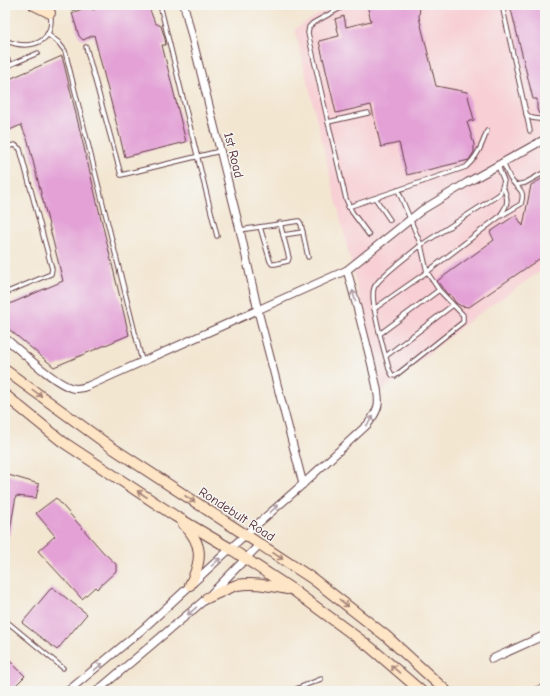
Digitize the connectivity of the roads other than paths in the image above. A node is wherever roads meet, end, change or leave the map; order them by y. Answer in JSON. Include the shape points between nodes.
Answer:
{"nodes":[{"id":1,"x":34,"y":5,"type":"edge"},
{"id":2,"x":80,"y":5,"type":"edge"},
{"id":3,"x":160,"y":5,"type":"edge"},
{"id":4,"x":184,"y":5,"type":"edge"},
{"id":5,"x":346,"y":5,"type":"edge"},
{"id":6,"x":502,"y":5,"type":"edge"},
{"id":7,"x":73,"y":8,"type":"dead end"},
{"id":8,"x":51,"y":10,"type":"edge"},
{"id":9,"x":47,"y":34,"type":"junction"},
{"id":10,"x":5,"y":40,"type":"edge"},
{"id":11,"x":86,"y":47,"type":"dead end"},
{"id":12,"x":38,"y":53,"type":"dead end"},
{"id":13,"x":5,"y":54,"type":"edge"},
{"id":14,"x":10,"y":65,"type":"junction"},
{"id":15,"x":5,"y":67,"type":"edge"},
{"id":16,"x":368,"y":113,"type":"dead end"},
{"id":17,"x":526,"y":114,"type":"junction"},
{"id":18,"x":545,"y":120,"type":"edge"},
{"id":19,"x":328,"y":122,"type":"junction"},
{"id":20,"x":486,"y":131,"type":"dead end"},
{"id":21,"x":530,"y":131,"type":"dead end"},
{"id":22,"x":545,"y":138,"type":"edge"},
{"id":23,"x":5,"y":148,"type":"edge"},
{"id":24,"x":221,"y":151,"type":"junction"},
{"id":25,"x":197,"y":156,"type":"junction"},
{"id":26,"x":500,"y":163,"type":"junction"},
{"id":27,"x":545,"y":172,"type":"edge"},
{"id":28,"x":516,"y":185,"type":"junction"},
{"id":29,"x":503,"y":186,"type":"junction"},
{"id":30,"x":398,"y":190,"type":"junction"},
{"id":31,"x":375,"y":198,"type":"junction"},
{"id":32,"x":348,"y":207,"type":"junction"},
{"id":33,"x":499,"y":216,"type":"junction"},
{"id":34,"x":390,"y":220,"type":"dead end"},
{"id":35,"x":410,"y":220,"type":"junction"},
{"id":36,"x":280,"y":223,"type":"junction"},
{"id":37,"x":260,"y":227,"type":"junction"},
{"id":38,"x":240,"y":230,"type":"junction"},
{"id":39,"x":303,"y":232,"type":"junction"},
{"id":40,"x":283,"y":235,"type":"junction"},
{"id":41,"x":369,"y":235,"type":"dead end"},
{"id":42,"x":218,"y":236,"type":"dead end"},
{"id":43,"x":421,"y":245,"type":"junction"},
{"id":44,"x":308,"y":257,"type":"dead end"},
{"id":45,"x":347,"y":270,"type":"junction"},
{"id":46,"x":428,"y":272,"type":"junction"},
{"id":47,"x":439,"y":290,"type":"junction"},
{"id":48,"x":5,"y":293,"type":"edge"},
{"id":49,"x":453,"y":305,"type":"junction"},
{"id":50,"x":374,"y":309,"type":"junction"},
{"id":51,"x":258,"y":311,"type":"junction"},
{"id":52,"x":381,"y":333,"type":"junction"},
{"id":53,"x":5,"y":338,"type":"edge"},
{"id":54,"x":386,"y":356,"type":"junction"},
{"id":55,"x":142,"y":361,"type":"junction"},
{"id":56,"x":5,"y":370,"type":"edge"},
{"id":57,"x":5,"y":395,"type":"edge"},
{"id":58,"x":5,"y":405,"type":"edge"},
{"id":59,"x":32,"y":418,"type":"junction"},
{"id":60,"x":303,"y":484,"type":"junction"},
{"id":61,"x":175,"y":516,"type":"junction"},
{"id":62,"x":245,"y":535,"type":"junction"},
{"id":63,"x":260,"y":545,"type":"junction"},
{"id":64,"x":231,"y":549,"type":"junction"},
{"id":65,"x":246,"y":559,"type":"junction"},
{"id":66,"x":190,"y":585,"type":"junction"},
{"id":67,"x":293,"y":590,"type":"junction"},
{"id":68,"x":207,"y":598,"type":"junction"},
{"id":69,"x":5,"y":620,"type":"edge"},
{"id":70,"x":545,"y":635,"type":"edge"},
{"id":71,"x":492,"y":659,"type":"dead end"},
{"id":72,"x":63,"y":668,"type":"dead end"},
{"id":73,"x":320,"y":679,"type":"dead end"},
{"id":74,"x":545,"y":688,"type":"edge"},
{"id":75,"x":68,"y":691,"type":"edge"},
{"id":76,"x":97,"y":691,"type":"edge"},
{"id":77,"x":291,"y":691,"type":"edge"},
{"id":78,"x":421,"y":691,"type":"edge"},
{"id":79,"x":446,"y":691,"type":"edge"},
{"id":80,"x":536,"y":691,"type":"edge"}],
"edges":[{"from":1,"to":8,"type":"main road"},
{"from":2,"to":7,"type":"lane"},
{"from":3,"to":25,"type":"lane"},
{"from":4,"to":24,"type":"street","name":"1st Road"},
{"from":5,"to":19,"type":"lane","via":[[313,23],[308,33]]},
{"from":6,"to":17,"type":"lane"},
{"from":8,"to":9,"type":"lane","via":[[51,23]]},
{"from":9,"to":10,"type":"lane","via":[[41,41],[28,45]]},
{"from":9,"to":55,"type":"lane","via":[[65,51]]},
{"from":11,"to":25,"type":"lane","via":[[121,176]]},
{"from":12,"to":14,"type":"lane"},
{"from":13,"to":14,"type":"lane"},
{"from":14,"to":15,"type":"lane"},
{"from":16,"to":19,"type":"lane"},
{"from":17,"to":18,"type":"lane","via":[[532,118]]},
{"from":17,"to":21,"type":"lane"},
{"from":19,"to":32,"type":"lane"},
{"from":20,"to":30,"type":"lane","via":[[479,152],[466,167]]},
{"from":22,"to":26,"type":"street"},
{"from":23,"to":48,"type":"lane","via":[[15,145],[20,149],[52,269],[51,274]]},
{"from":24,"to":25,"type":"lane"},
{"from":24,"to":38,"type":"street","name":"1st Road"},
{"from":25,"to":42,"type":"lane"},
{"from":26,"to":28,"type":"lane"},
{"from":26,"to":29,"type":"lane"},
{"from":26,"to":35,"type":"street","via":[[447,194]]},
{"from":27,"to":28,"type":"lane"},
{"from":28,"to":33,"type":"lane","via":[[523,194],[521,204]]},
{"from":29,"to":33,"type":"lane","via":[[507,203]]},
{"from":29,"to":43,"type":"lane","via":[[497,197]]},
{"from":30,"to":31,"type":"lane"},
{"from":30,"to":35,"type":"lane"},
{"from":31,"to":32,"type":"lane"},
{"from":31,"to":34,"type":"lane"},
{"from":32,"to":41,"type":"lane"},
{"from":33,"to":46,"type":"lane"},
{"from":35,"to":43,"type":"lane"},
{"from":35,"to":45,"type":"street"},
{"from":36,"to":37,"type":"lane"},
{"from":36,"to":39,"type":"lane","via":[[299,221]]},
{"from":36,"to":40,"type":"lane"},
{"from":37,"to":38,"type":"lane"},
{"from":37,"to":40,"type":"lane","via":[[272,264],[288,261]]},
{"from":38,"to":51,"type":"street","name":"1st Road"},
{"from":39,"to":40,"type":"lane"},
{"from":39,"to":44,"type":"lane"},
{"from":43,"to":46,"type":"lane"},
{"from":43,"to":50,"type":"lane","via":[[374,288]]},
{"from":45,"to":51,"type":"street"},
{"from":60,"to":45,"type":"street","one_way":true,"via":[[368,424],[378,406],[376,383]]},
{"from":46,"to":47,"type":"lane"},
{"from":46,"to":50,"type":"lane"},
{"from":47,"to":49,"type":"lane"},
{"from":47,"to":52,"type":"lane"},
{"from":49,"to":54,"type":"lane"},
{"from":49,"to":54,"type":"lane","via":[[463,315],[463,322],[397,376],[392,375]]},
{"from":50,"to":52,"type":"lane"},
{"from":51,"to":55,"type":"street"},
{"from":51,"to":60,"type":"street","name":"1st Road"},
{"from":52,"to":54,"type":"lane"},
{"from":53,"to":55,"type":"street","via":[[48,374],[73,389],[88,386]]},
{"from":56,"to":62,"type":"main road","name":"Rondebult Road","one_way":true,"via":[[111,447]]},
{"from":57,"to":59,"type":"main road"},
{"from":58,"to":59,"type":"main road"},
{"from":61,"to":59,"type":"main road","one_way":true,"via":[[62,442]]},
{"from":62,"to":60,"type":"street","one_way":true},
{"from":61,"to":64,"type":"main road"},
{"from":61,"to":66,"type":"main road","via":[[194,537],[199,552],[197,570]]},
{"from":62,"to":63,"type":"main road","name":"Rondebult Road"},
{"from":62,"to":64,"type":"street"},
{"from":63,"to":65,"type":"street"},
{"from":63,"to":79,"type":"main road","name":"Rondebult Road","one_way":true,"via":[[313,579],[374,626]]},
{"from":64,"to":65,"type":"main road"},
{"from":66,"to":64,"type":"street","one_way":true},
{"from":65,"to":67,"type":"main road"},
{"from":65,"to":68,"type":"street"},
{"from":75,"to":66,"type":"street","one_way":true,"via":[[143,629]]},
{"from":67,"to":68,"type":"main road","via":[[248,584],[235,586]]},
{"from":78,"to":67,"type":"main road","one_way":true,"via":[[370,647]]},
{"from":68,"to":76,"type":"street","one_way":true},
{"from":69,"to":72,"type":"lane"},
{"from":70,"to":71,"type":"street"},
{"from":73,"to":77,"type":"lane"},
{"from":74,"to":80,"type":"street"}]}
